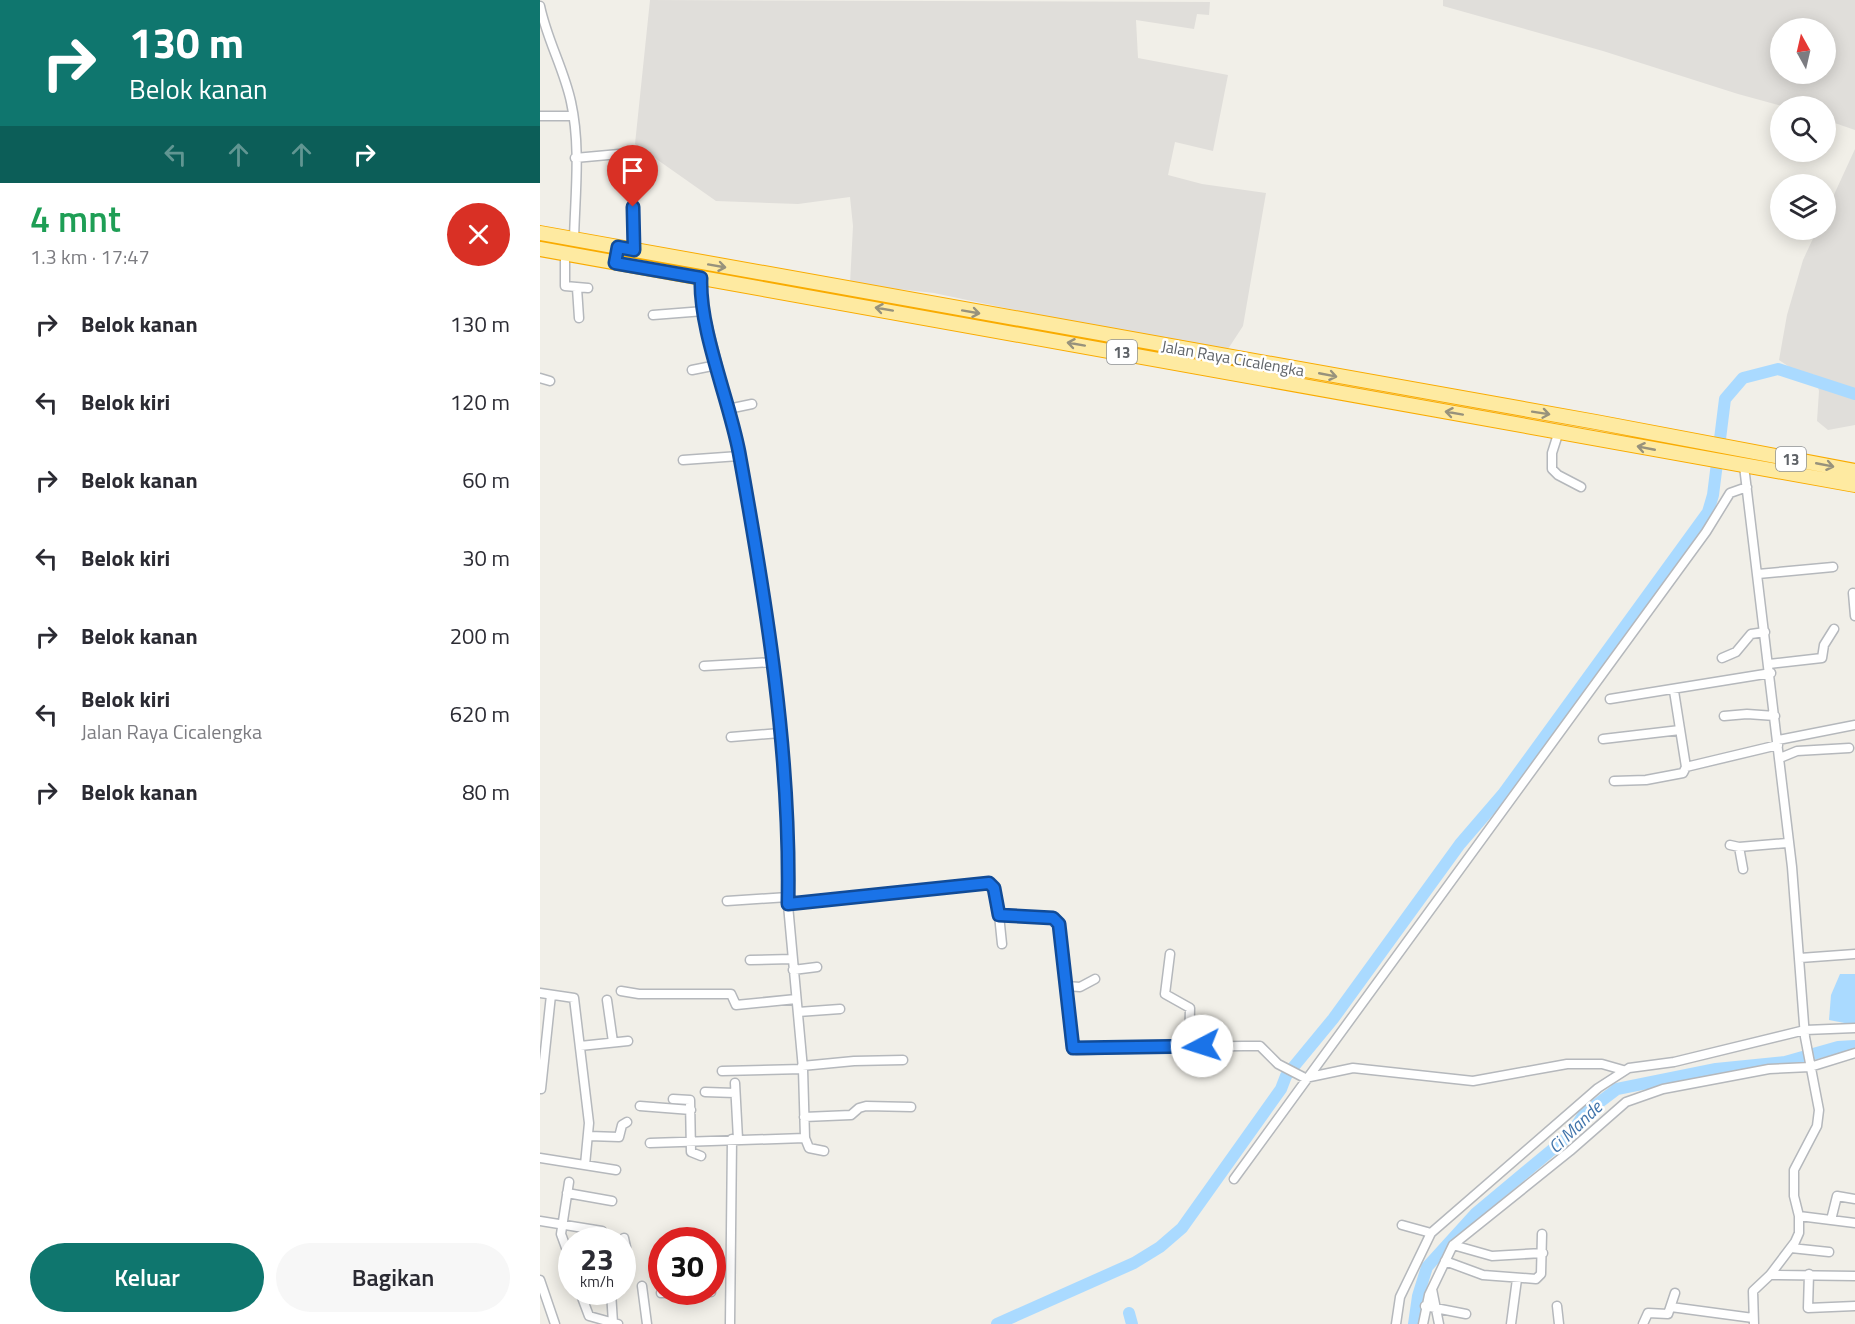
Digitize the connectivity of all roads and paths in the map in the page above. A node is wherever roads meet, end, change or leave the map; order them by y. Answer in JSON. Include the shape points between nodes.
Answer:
{"nodes":[{"id":1,"x":540,"y":6,"type":"edge"},
{"id":2,"x":540,"y":116,"type":"edge"},
{"id":3,"x":573,"y":116,"type":"junction"},
{"id":4,"x":630,"y":153,"type":"dead end"},
{"id":5,"x":575,"y":158,"type":"junction"},
{"id":6,"x":633,"y":207,"type":"dead end"},
{"id":7,"x":540,"y":233,"type":"edge"},
{"id":8,"x":574,"y":240,"type":"junction"},
{"id":9,"x":618,"y":247,"type":"junction"},
{"id":10,"x":540,"y":249,"type":"edge"},
{"id":11,"x":634,"y":250,"type":"junction"},
{"id":12,"x":564,"y":253,"type":"junction"},
{"id":13,"x":615,"y":263,"type":"junction"},
{"id":14,"x":701,"y":278,"type":"junction"},
{"id":15,"x":577,"y":288,"type":"junction"},
{"id":16,"x":588,"y":288,"type":"dead end"},
{"id":17,"x":704,"y":311,"type":"junction"},
{"id":18,"x":653,"y":315,"type":"dead end"},
{"id":19,"x":579,"y":318,"type":"dead end"},
{"id":20,"x":717,"y":365,"type":"junction"},
{"id":21,"x":692,"y":370,"type":"dead end"},
{"id":22,"x":540,"y":378,"type":"edge"},
{"id":23,"x":550,"y":381,"type":"dead end"},
{"id":24,"x":752,"y":404,"type":"dead end"},
{"id":25,"x":729,"y":409,"type":"junction"},
{"id":26,"x":1559,"y":432,"type":"junction"},
{"id":27,"x":740,"y":456,"type":"junction"},
{"id":28,"x":683,"y":460,"type":"dead end"},
{"id":29,"x":1744,"y":466,"type":"junction"},
{"id":30,"x":1855,"y":471,"type":"edge"},
{"id":31,"x":1855,"y":485,"type":"edge"},
{"id":32,"x":1581,"y":487,"type":"dead end"},
{"id":33,"x":1747,"y":487,"type":"junction"},
{"id":34,"x":1833,"y":567,"type":"dead end"},
{"id":35,"x":1758,"y":574,"type":"junction"},
{"id":36,"x":1854,"y":593,"type":"edge"},
{"id":37,"x":1842,"y":594,"type":"dead end"},
{"id":38,"x":1855,"y":615,"type":"edge"},
{"id":39,"x":1834,"y":629,"type":"dead end"},
{"id":40,"x":1765,"y":632,"type":"junction"},
{"id":41,"x":1722,"y":657,"type":"dead end"},
{"id":42,"x":773,"y":662,"type":"junction"},
{"id":43,"x":704,"y":666,"type":"dead end"},
{"id":44,"x":1770,"y":668,"type":"junction"},
{"id":45,"x":1674,"y":690,"type":"junction"},
{"id":46,"x":1611,"y":699,"type":"dead end"},
{"id":47,"x":1724,"y":716,"type":"dead end"},
{"id":48,"x":1775,"y":716,"type":"junction"},
{"id":49,"x":1855,"y":725,"type":"edge"},
{"id":50,"x":1680,"y":730,"type":"junction"},
{"id":51,"x":780,"y":733,"type":"junction"},
{"id":52,"x":731,"y":736,"type":"dead end"},
{"id":53,"x":1603,"y":740,"type":"dead end"},
{"id":54,"x":1778,"y":742,"type":"junction"},
{"id":55,"x":1849,"y":748,"type":"dead end"},
{"id":56,"x":1780,"y":758,"type":"junction"},
{"id":57,"x":1686,"y":767,"type":"junction"},
{"id":58,"x":1614,"y":781,"type":"dead end"},
{"id":59,"x":1787,"y":843,"type":"junction"},
{"id":60,"x":1730,"y":845,"type":"dead end"},
{"id":61,"x":1739,"y":847,"type":"junction"},
{"id":62,"x":1743,"y":869,"type":"dead end"},
{"id":63,"x":727,"y":901,"type":"dead end"},
{"id":64,"x":788,"y":901,"type":"junction"},
{"id":65,"x":999,"y":915,"type":"junction"},
{"id":66,"x":1002,"y":944,"type":"dead end"},
{"id":67,"x":1170,"y":954,"type":"dead end"},
{"id":68,"x":1855,"y":954,"type":"edge"},
{"id":69,"x":1800,"y":958,"type":"junction"},
{"id":70,"x":792,"y":959,"type":"junction"},
{"id":71,"x":750,"y":960,"type":"dead end"},
{"id":72,"x":817,"y":967,"type":"dead end"},
{"id":73,"x":794,"y":970,"type":"junction"},
{"id":74,"x":1095,"y":979,"type":"dead end"},
{"id":75,"x":1066,"y":986,"type":"junction"},
{"id":76,"x":621,"y":991,"type":"dead end"},
{"id":77,"x":540,"y":993,"type":"edge"},
{"id":78,"x":551,"y":995,"type":"junction"},
{"id":79,"x":796,"y":999,"type":"junction"},
{"id":80,"x":608,"y":1000,"type":"dead end"},
{"id":81,"x":840,"y":1009,"type":"dead end"},
{"id":82,"x":798,"y":1012,"type":"junction"},
{"id":83,"x":1855,"y":1028,"type":"edge"},
{"id":84,"x":1805,"y":1033,"type":"junction"},
{"id":85,"x":628,"y":1041,"type":"dead end"},
{"id":86,"x":613,"y":1042,"type":"junction"},
{"id":87,"x":579,"y":1046,"type":"junction"},
{"id":88,"x":1189,"y":1048,"type":"junction"},
{"id":89,"x":1855,"y":1053,"type":"edge"},
{"id":90,"x":543,"y":1056,"type":"edge"},
{"id":91,"x":903,"y":1060,"type":"dead end"},
{"id":92,"x":1810,"y":1065,"type":"junction"},
{"id":93,"x":802,"y":1068,"type":"junction"},
{"id":94,"x":1623,"y":1070,"type":"junction"},
{"id":95,"x":722,"y":1071,"type":"dead end"},
{"id":96,"x":1304,"y":1078,"type":"junction"},
{"id":97,"x":735,"y":1083,"type":"dead end"},
{"id":98,"x":542,"y":1089,"type":"dead end"},
{"id":99,"x":705,"y":1092,"type":"dead end"},
{"id":100,"x":735,"y":1093,"type":"junction"},
{"id":101,"x":673,"y":1099,"type":"dead end"},
{"id":102,"x":640,"y":1106,"type":"dead end"},
{"id":103,"x":911,"y":1107,"type":"dead end"},
{"id":104,"x":691,"y":1110,"type":"junction"},
{"id":105,"x":804,"y":1117,"type":"junction"},
{"id":106,"x":627,"y":1122,"type":"dead end"},
{"id":107,"x":589,"y":1136,"type":"junction"},
{"id":108,"x":805,"y":1138,"type":"junction"},
{"id":109,"x":735,"y":1139,"type":"junction"},
{"id":110,"x":690,"y":1140,"type":"junction"},
{"id":111,"x":650,"y":1143,"type":"dead end"},
{"id":112,"x":824,"y":1150,"type":"dead end"},
{"id":113,"x":701,"y":1156,"type":"dead end"},
{"id":114,"x":540,"y":1158,"type":"edge"},
{"id":115,"x":585,"y":1166,"type":"junction"},
{"id":116,"x":615,"y":1170,"type":"dead end"},
{"id":117,"x":1234,"y":1179,"type":"dead end"},
{"id":118,"x":569,"y":1182,"type":"dead end"},
{"id":119,"x":567,"y":1193,"type":"junction"},
{"id":120,"x":1855,"y":1199,"type":"edge"},
{"id":121,"x":612,"y":1201,"type":"dead end"},
{"id":122,"x":1798,"y":1216,"type":"junction"},
{"id":123,"x":1830,"y":1220,"type":"junction"},
{"id":124,"x":540,"y":1221,"type":"edge"},
{"id":125,"x":1855,"y":1223,"type":"edge"},
{"id":126,"x":562,"y":1226,"type":"junction"},
{"id":127,"x":1402,"y":1226,"type":"dead end"},
{"id":128,"x":570,"y":1227,"type":"edge"},
{"id":129,"x":1431,"y":1233,"type":"junction"},
{"id":130,"x":1542,"y":1234,"type":"dead end"},
{"id":131,"x":1453,"y":1245,"type":"junction"},
{"id":132,"x":1791,"y":1248,"type":"junction"},
{"id":133,"x":1829,"y":1252,"type":"dead end"},
{"id":134,"x":1543,"y":1253,"type":"junction"},
{"id":135,"x":1445,"y":1261,"type":"junction"},
{"id":136,"x":1809,"y":1274,"type":"junction"},
{"id":137,"x":1770,"y":1275,"type":"junction"},
{"id":138,"x":1855,"y":1276,"type":"edge"},
{"id":139,"x":1517,"y":1279,"type":"junction"},
{"id":140,"x":540,"y":1280,"type":"edge"},
{"id":141,"x":642,"y":1286,"type":"dead end"},
{"id":142,"x":1432,"y":1289,"type":"junction"},
{"id":143,"x":728,"y":1291,"type":"joint"},
{"id":144,"x":1675,"y":1293,"type":"dead end"},
{"id":145,"x":585,"y":1305,"type":"edge"},
{"id":146,"x":613,"y":1305,"type":"edge"},
{"id":147,"x":1425,"y":1306,"type":"junction"},
{"id":148,"x":1557,"y":1306,"type":"dead end"},
{"id":149,"x":1855,"y":1306,"type":"edge"},
{"id":150,"x":1671,"y":1307,"type":"junction"},
{"id":151,"x":1437,"y":1309,"type":"junction"},
{"id":152,"x":1466,"y":1314,"type":"dead end"},
{"id":153,"x":1754,"y":1321,"type":"edge"},
{"id":154,"x":616,"y":1323,"type":"edge"},
{"id":155,"x":555,"y":1324,"type":"edge"},
{"id":156,"x":646,"y":1324,"type":"edge"},
{"id":157,"x":730,"y":1324,"type":"edge"},
{"id":158,"x":1396,"y":1324,"type":"edge"},
{"id":159,"x":1423,"y":1324,"type":"edge"},
{"id":160,"x":1438,"y":1324,"type":"edge"},
{"id":161,"x":1512,"y":1324,"type":"edge"},
{"id":162,"x":1559,"y":1324,"type":"edge"},
{"id":163,"x":1643,"y":1324,"type":"edge"}],
"edges":[{"from":1,"to":3,"type":"street"},
{"from":2,"to":3,"type":"street"},
{"from":3,"to":5,"type":"street"},
{"from":4,"to":5,"type":"street"},
{"from":5,"to":8,"type":"street"},
{"from":6,"to":11,"type":"street"},
{"from":7,"to":8,"type":"highway","name":"Jalan Raya Cicalengka","number":"13"},
{"from":8,"to":9,"type":"highway","name":"Jalan Raya Cicalengka","number":"13"},
{"from":9,"to":11,"type":"highway","name":"Jalan Raya Cicalengka","number":"13"},
{"from":9,"to":13,"type":"highway"},
{"from":10,"to":12,"type":"highway","name":"Jalan Raya Cicalengka","number":"13"},
{"from":11,"to":30,"type":"highway","name":"Jalan Raya Cicalengka","number":"13","one_way":true},
{"from":12,"to":13,"type":"highway","name":"Jalan Raya Cicalengka","number":"13"},
{"from":12,"to":15,"type":"street","via":[[566,286]]},
{"from":13,"to":14,"type":"highway","name":"Jalan Raya Cicalengka","number":"13"},
{"from":14,"to":17,"type":"street"},
{"from":26,"to":14,"type":"highway","name":"Jalan Raya Cicalengka","number":"13","one_way":true},
{"from":15,"to":16,"type":"street"},
{"from":15,"to":19,"type":"street"},
{"from":17,"to":18,"type":"street"},
{"from":17,"to":20,"type":"street"},
{"from":20,"to":21,"type":"street"},
{"from":20,"to":25,"type":"street"},
{"from":22,"to":23,"type":"street"},
{"from":24,"to":25,"type":"street"},
{"from":25,"to":27,"type":"street"},
{"from":29,"to":26,"type":"highway","name":"Jalan Raya Cicalengka","number":"13","one_way":true},
{"from":26,"to":32,"type":"street","via":[[1552,469]]},
{"from":27,"to":28,"type":"street"},
{"from":27,"to":42,"type":"street"},
{"from":29,"to":31,"type":"highway","name":"Jalan Raya Cicalengka","number":"13"},
{"from":29,"to":33,"type":"street"},
{"from":33,"to":35,"type":"street"},
{"from":33,"to":96,"type":"street","via":[[1730,493],[1717,516]]},
{"from":34,"to":35,"type":"street"},
{"from":35,"to":40,"type":"street"},
{"from":36,"to":37,"type":"street"},
{"from":36,"to":38,"type":"street"},
{"from":39,"to":44,"type":"street","via":[[1824,645],[1822,658]]},
{"from":40,"to":41,"type":"street","via":[[1750,634],[1736,651]]},
{"from":40,"to":44,"type":"street"},
{"from":42,"to":43,"type":"street"},
{"from":42,"to":51,"type":"street"},
{"from":44,"to":45,"type":"street"},
{"from":44,"to":48,"type":"street"},
{"from":45,"to":46,"type":"street"},
{"from":45,"to":50,"type":"street"},
{"from":47,"to":48,"type":"street"},
{"from":48,"to":54,"type":"street"},
{"from":49,"to":54,"type":"street"},
{"from":50,"to":53,"type":"street"},
{"from":50,"to":57,"type":"street"},
{"from":51,"to":52,"type":"street"},
{"from":51,"to":64,"type":"street"},
{"from":54,"to":56,"type":"street"},
{"from":54,"to":57,"type":"street"},
{"from":55,"to":56,"type":"street","via":[[1797,750]]},
{"from":56,"to":59,"type":"street"},
{"from":57,"to":58,"type":"street","via":[[1682,774]]},
{"from":59,"to":61,"type":"street"},
{"from":59,"to":69,"type":"street"},
{"from":60,"to":61,"type":"street"},
{"from":61,"to":62,"type":"street"},
{"from":63,"to":64,"type":"street"},
{"from":64,"to":65,"type":"street","via":[[989,883],[994,888]]},
{"from":64,"to":70,"type":"street"},
{"from":65,"to":66,"type":"street"},
{"from":65,"to":75,"type":"street","via":[[1053,918],[1060,928]]},
{"from":67,"to":88,"type":"street","via":[[1165,994],[1190,1008]]},
{"from":68,"to":69,"type":"street"},
{"from":69,"to":84,"type":"street"},
{"from":70,"to":71,"type":"street"},
{"from":70,"to":73,"type":"street"},
{"from":72,"to":73,"type":"street"},
{"from":73,"to":79,"type":"street"},
{"from":74,"to":75,"type":"street","via":[[1080,987]]},
{"from":75,"to":88,"type":"street","via":[[1073,1048]]},
{"from":76,"to":79,"type":"street","via":[[731,994],[735,1005]]},
{"from":77,"to":78,"type":"street"},
{"from":78,"to":87,"type":"street","via":[[574,998]]},
{"from":78,"to":90,"type":"street"},
{"from":79,"to":82,"type":"street"},
{"from":80,"to":86,"type":"street"},
{"from":81,"to":82,"type":"street"},
{"from":82,"to":93,"type":"street"},
{"from":83,"to":84,"type":"street"},
{"from":84,"to":92,"type":"street"},
{"from":84,"to":94,"type":"street"},
{"from":85,"to":86,"type":"street"},
{"from":86,"to":87,"type":"street"},
{"from":87,"to":107,"type":"street"},
{"from":88,"to":96,"type":"street","via":[[1222,1044],[1260,1046],[1275,1061]]},
{"from":89,"to":92,"type":"street"},
{"from":90,"to":98,"type":"street"},
{"from":91,"to":93,"type":"street"},
{"from":92,"to":122,"type":"street","via":[[1819,1115],[1818,1126],[1794,1170]]},
{"from":92,"to":131,"type":"street","via":[[1663,1089],[1626,1102]]},
{"from":93,"to":95,"type":"street"},
{"from":93,"to":105,"type":"street"},
{"from":94,"to":96,"type":"street","via":[[1602,1064],[1567,1064],[1473,1082],[1353,1068]]},
{"from":94,"to":129,"type":"street"},
{"from":96,"to":117,"type":"street"},
{"from":97,"to":100,"type":"street"},
{"from":99,"to":100,"type":"street"},
{"from":100,"to":109,"type":"street"},
{"from":101,"to":104,"type":"street","via":[[689,1099]]},
{"from":102,"to":104,"type":"street"},
{"from":103,"to":105,"type":"street","via":[[862,1107],[851,1115]]},
{"from":104,"to":110,"type":"street"},
{"from":105,"to":108,"type":"street"},
{"from":106,"to":107,"type":"street","via":[[619,1137]]},
{"from":107,"to":115,"type":"street"},
{"from":108,"to":109,"type":"street"},
{"from":108,"to":112,"type":"street","via":[[809,1148]]},
{"from":109,"to":110,"type":"street"},
{"from":109,"to":143,"type":"street"},
{"from":110,"to":111,"type":"street"},
{"from":110,"to":113,"type":"street","via":[[692,1153]]},
{"from":114,"to":115,"type":"street"},
{"from":115,"to":116,"type":"street"},
{"from":118,"to":119,"type":"street"},
{"from":119,"to":121,"type":"street"},
{"from":119,"to":126,"type":"street"},
{"from":120,"to":123,"type":"street","via":[[1837,1196]]},
{"from":122,"to":123,"type":"street"},
{"from":122,"to":132,"type":"street","via":[[1798,1233]]},
{"from":123,"to":125,"type":"street"},
{"from":124,"to":126,"type":"street"},
{"from":126,"to":128,"type":"street"},
{"from":127,"to":129,"type":"street"},
{"from":129,"to":158,"type":"street","via":[[1400,1297]]},
{"from":130,"to":134,"type":"street"},
{"from":131,"to":134,"type":"street","via":[[1492,1256]]},
{"from":131,"to":135,"type":"street"},
{"from":132,"to":133,"type":"street"},
{"from":132,"to":137,"type":"street"},
{"from":134,"to":139,"type":"street","via":[[1541,1276]]},
{"from":135,"to":139,"type":"street","via":[[1483,1275]]},
{"from":135,"to":142,"type":"street"},
{"from":136,"to":137,"type":"street"},
{"from":136,"to":138,"type":"street"},
{"from":136,"to":149,"type":"street","via":[[1808,1308]]},
{"from":137,"to":153,"type":"street","via":[[1753,1291]]},
{"from":139,"to":161,"type":"street"},
{"from":140,"to":155,"type":"street"},
{"from":141,"to":156,"type":"street"},
{"from":142,"to":147,"type":"street"},
{"from":142,"to":151,"type":"street"},
{"from":143,"to":157,"type":"street"},
{"from":144,"to":150,"type":"street"},
{"from":145,"to":154,"type":"street","via":[[589,1316]]},
{"from":146,"to":154,"type":"street"},
{"from":147,"to":151,"type":"street"},
{"from":147,"to":159,"type":"street"},
{"from":148,"to":162,"type":"street"},
{"from":150,"to":153,"type":"street"},
{"from":150,"to":163,"type":"street","via":[[1668,1314],[1648,1313]]},
{"from":151,"to":152,"type":"street"},
{"from":151,"to":160,"type":"street"}]}
